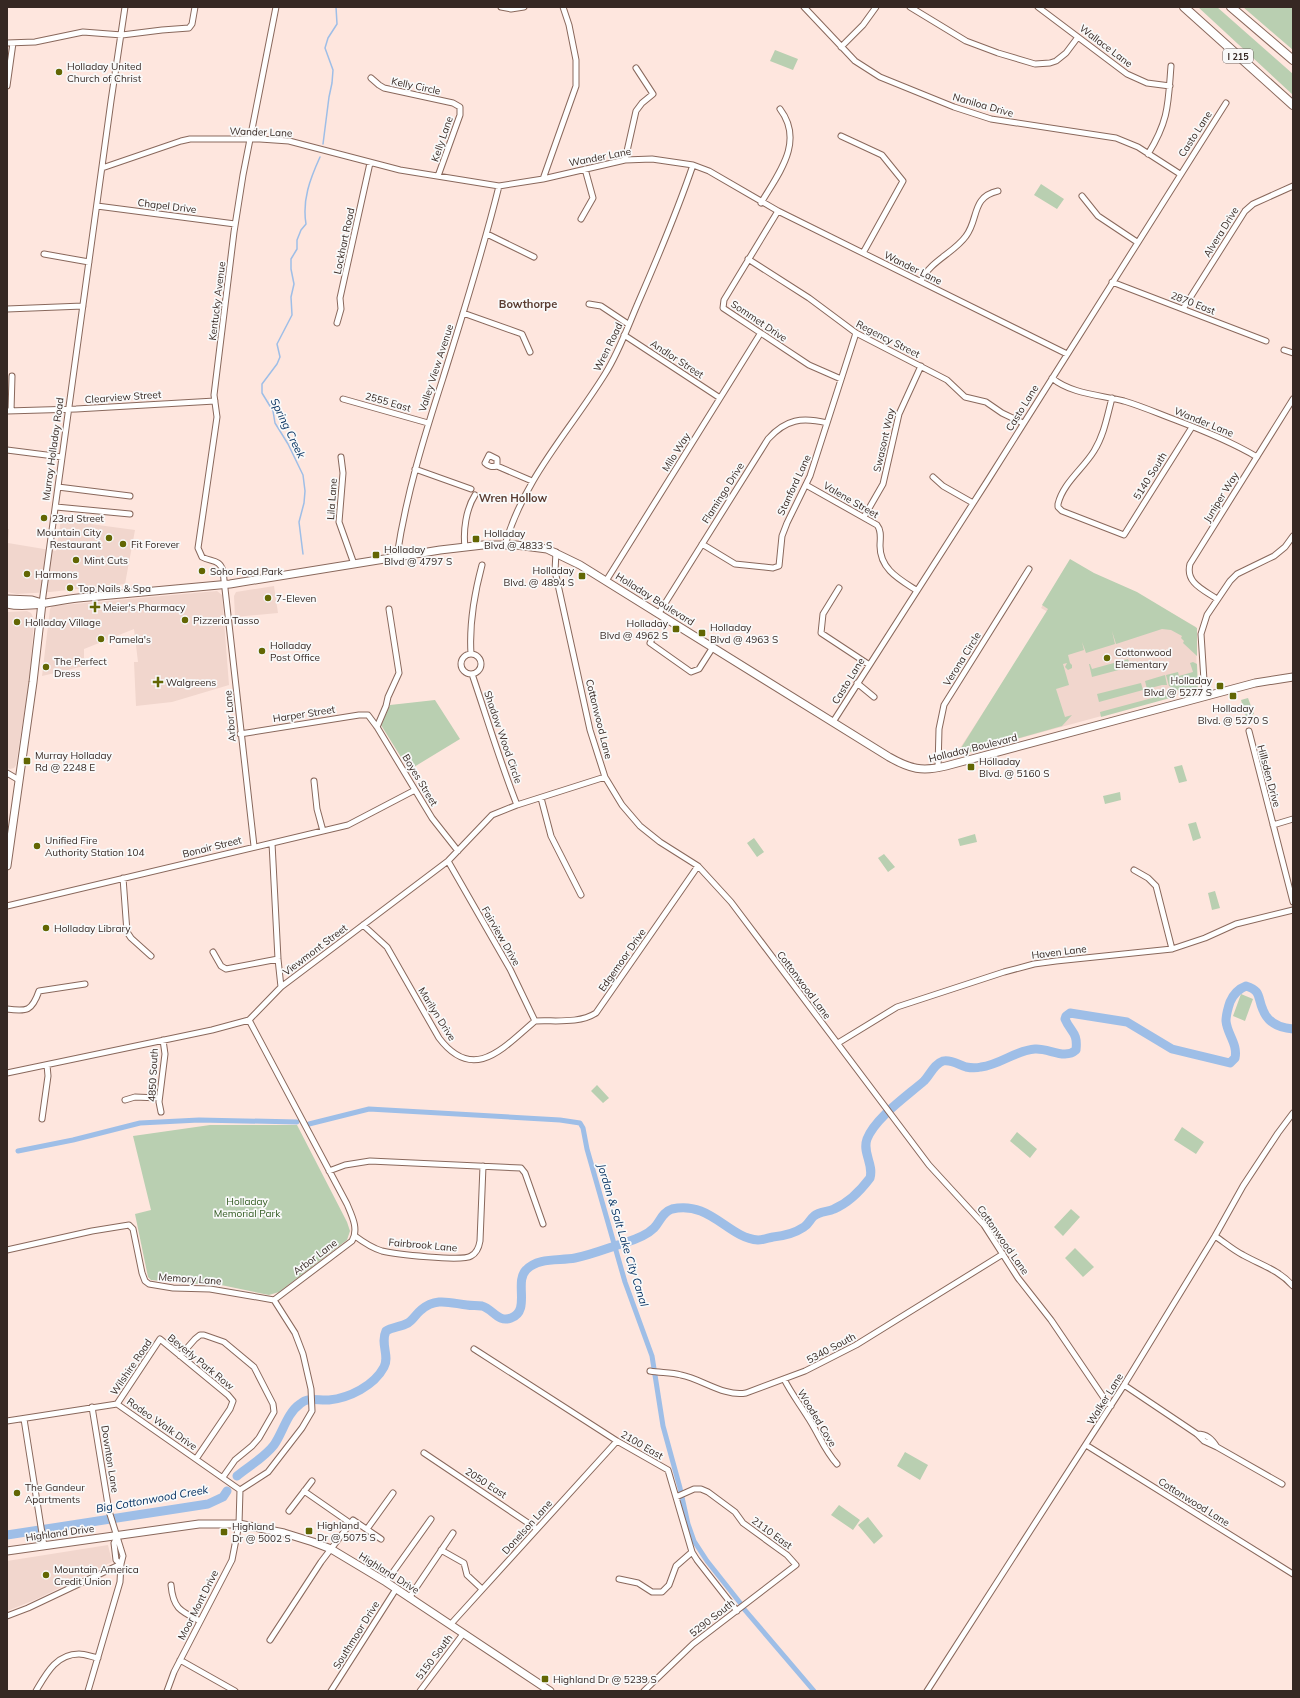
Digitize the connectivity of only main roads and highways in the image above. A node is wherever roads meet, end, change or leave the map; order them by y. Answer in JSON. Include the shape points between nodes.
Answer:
{"nodes":[{"id":1,"x":1184,"y":7,"type":"edge"},
{"id":2,"x":1231,"y":7,"type":"edge"},
{"id":3,"x":1293,"y":60,"type":"edge"},
{"id":4,"x":1293,"y":105,"type":"edge"},
{"id":5,"x":7,"y":599,"type":"edge"},
{"id":6,"x":42,"y":603,"type":"junction"},
{"id":7,"x":7,"y":604,"type":"edge"},
{"id":8,"x":1293,"y":677,"type":"edge"},
{"id":9,"x":7,"y":866,"type":"edge"},
{"id":10,"x":7,"y":1551,"type":"edge"},
{"id":11,"x":550,"y":1691,"type":"edge"}],
"edges":[{"from":1,"to":4,"type":"highway","number":"I 215"},
{"from":2,"to":3,"type":"highway"},
{"from":5,"to":6,"type":"main road","name":"Holladay Boulevard"},
{"from":6,"to":7,"type":"main road","name":"Holladay Boulevard","via":[[32,606]]},
{"from":6,"to":8,"type":"main road","name":"Holladay Boulevard","via":[[225,584],[465,547],[537,547],[572,559],[904,765],[923,770],[1204,696],[1269,680]]},
{"from":6,"to":9,"type":"main road","name":"Murray Holladay Road"},
{"from":10,"to":11,"type":"main road","name":"Highland Drive","via":[[200,1524],[239,1524],[284,1533],[331,1549],[386,1582]]}]}
